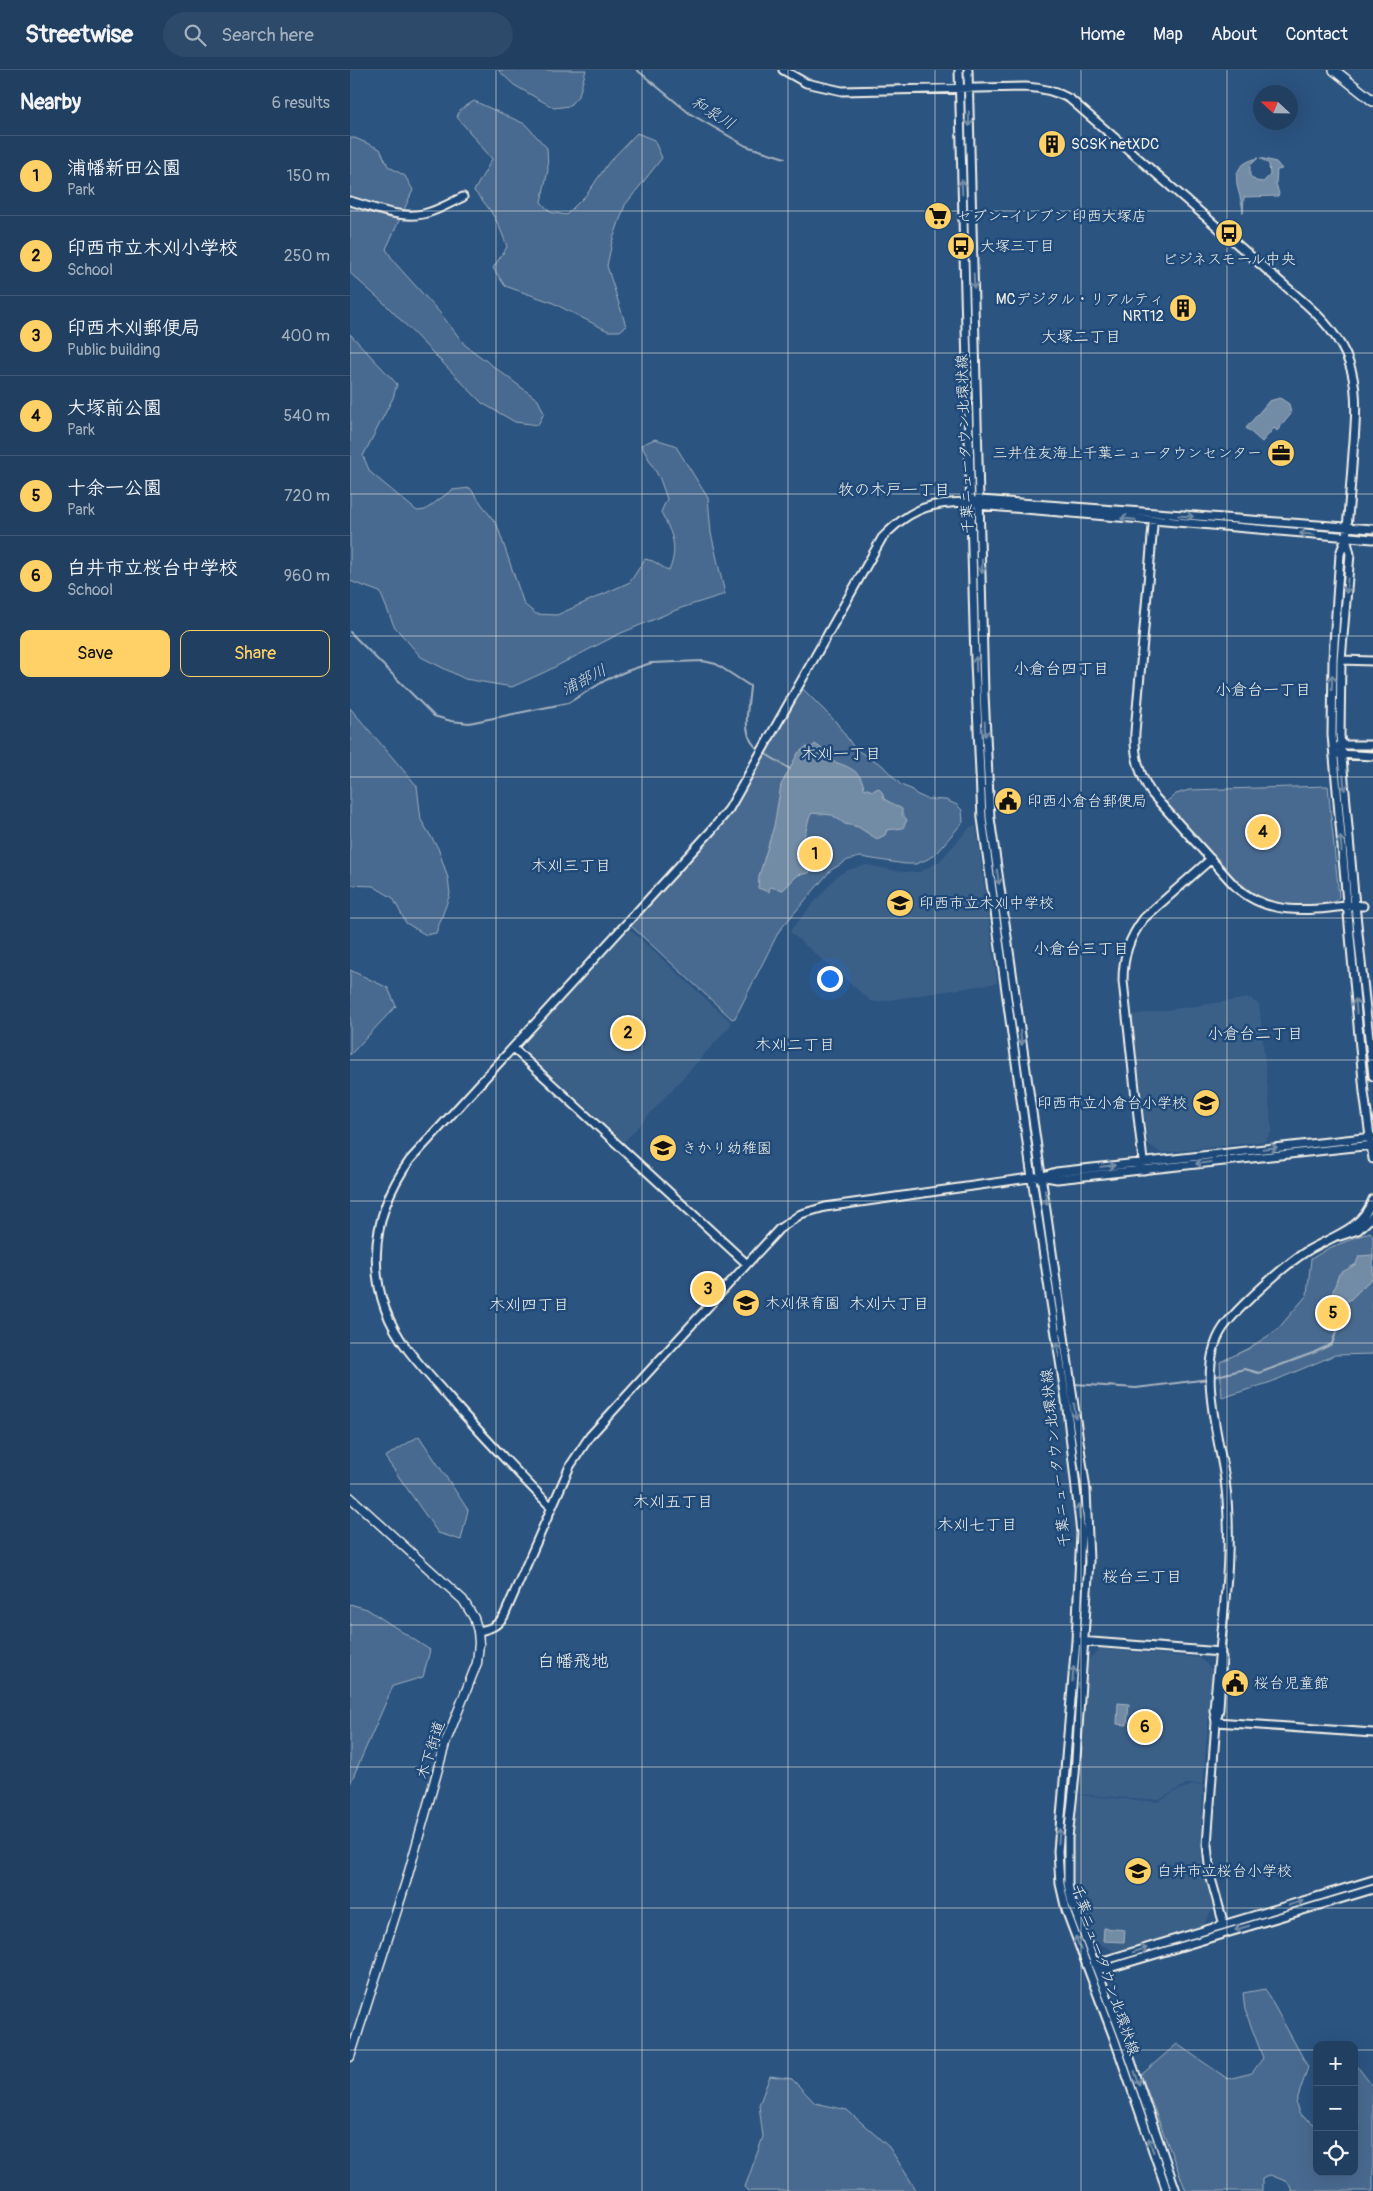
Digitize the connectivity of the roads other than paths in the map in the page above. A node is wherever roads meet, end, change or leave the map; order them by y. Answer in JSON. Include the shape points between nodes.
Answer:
{"nodes":[{"id":1,"x":783,"y":70,"type":"edge"},
{"id":2,"x":959,"y":70,"type":"edge"},
{"id":3,"x":968,"y":70,"type":"edge"},
{"id":4,"x":1335,"y":70,"type":"edge"},
{"id":5,"x":969,"y":88,"type":"junction"},
{"id":6,"x":960,"y":89,"type":"junction"},
{"id":7,"x":1373,"y":96,"type":"edge"},
{"id":8,"x":1373,"y":101,"type":"edge"},
{"id":9,"x":462,"y":197,"type":"dead end"},
{"id":10,"x":350,"y":201,"type":"edge"},
{"id":11,"x":971,"y":502,"type":"junction"},
{"id":12,"x":980,"y":503,"type":"junction"},
{"id":13,"x":1153,"y":518,"type":"junction"},
{"id":14,"x":1347,"y":528,"type":"junction"},
{"id":15,"x":1373,"y":529,"type":"edge"},
{"id":16,"x":1346,"y":538,"type":"junction"},
{"id":17,"x":1373,"y":540,"type":"edge"},
{"id":18,"x":1341,"y":660,"type":"junction"},
{"id":19,"x":1373,"y":661,"type":"edge"},
{"id":20,"x":1341,"y":745,"type":"junction"},
{"id":21,"x":1373,"y":746,"type":"edge"},
{"id":22,"x":1333,"y":751,"type":"junction"},
{"id":23,"x":1341,"y":755,"type":"junction"},
{"id":24,"x":1373,"y":756,"type":"edge"},
{"id":25,"x":986,"y":818,"type":"junction"},
{"id":26,"x":987,"y":828,"type":"junction"},
{"id":27,"x":1211,"y":859,"type":"junction"},
{"id":28,"x":1363,"y":903,"type":"dead end"},
{"id":29,"x":1351,"y":905,"type":"junction"},
{"id":30,"x":1371,"y":1036,"type":"edge"},
{"id":31,"x":1359,"y":1037,"type":"junction"},
{"id":32,"x":513,"y":1048,"type":"junction"},
{"id":33,"x":1373,"y":1076,"type":"edge"},
{"id":34,"x":1372,"y":1137,"type":"edge"},
{"id":35,"x":1372,"y":1145,"type":"edge"},
{"id":36,"x":1373,"y":1159,"type":"edge"},
{"id":37,"x":1144,"y":1166,"type":"junction"},
{"id":38,"x":1043,"y":1176,"type":"junction"},
{"id":39,"x":1032,"y":1178,"type":"junction"},
{"id":40,"x":1373,"y":1199,"type":"edge"},
{"id":41,"x":1373,"y":1216,"type":"edge"},
{"id":42,"x":1339,"y":1236,"type":"junction"},
{"id":43,"x":747,"y":1264,"type":"junction"},
{"id":44,"x":350,"y":1497,"type":"edge"},
{"id":45,"x":551,"y":1507,"type":"junction"},
{"id":46,"x":478,"y":1631,"type":"junction"},
{"id":47,"x":1080,"y":1642,"type":"junction"},
{"id":48,"x":1221,"y":1652,"type":"junction"},
{"id":49,"x":1216,"y":1722,"type":"junction"},
{"id":50,"x":1373,"y":1733,"type":"edge"},
{"id":51,"x":1373,"y":1880,"type":"edge"},
{"id":52,"x":1373,"y":1889,"type":"edge"},
{"id":53,"x":1224,"y":1925,"type":"junction"},
{"id":54,"x":1096,"y":1968,"type":"junction"},
{"id":55,"x":350,"y":2057,"type":"edge"},
{"id":56,"x":1167,"y":2191,"type":"edge"},
{"id":57,"x":1176,"y":2191,"type":"edge"}],
"edges":[{"from":1,"to":6,"type":"street","via":[[806,83],[842,91]]},
{"from":2,"to":6,"type":"street","name":"千葉ニュータウン北環状線"},
{"from":3,"to":5,"type":"street","name":"千葉ニュータウン北環状線"},
{"from":4,"to":7,"type":"main road"},
{"from":4,"to":8,"type":"highway"},
{"from":5,"to":6,"type":"street"},
{"from":5,"to":12,"type":"street","name":"千葉ニュータウン北環状線","one_way":true},
{"from":5,"to":14,"type":"street","via":[[1039,88],[1070,99],[1330,327],[1350,364],[1357,396]]},
{"from":11,"to":6,"type":"street","name":"千葉ニュータウン北環状線","one_way":true},
{"from":9,"to":10,"type":"street","via":[[421,214],[398,213]]},
{"from":11,"to":12,"type":"street"},
{"from":25,"to":11,"type":"street","name":"千葉ニュータウン北環状線","one_way":true},
{"from":11,"to":32,"type":"street","via":[[918,510],[904,517],[882,538],[729,809]]},
{"from":12,"to":13,"type":"street"},
{"from":12,"to":25,"type":"street","name":"千葉ニュータウン北環状線","one_way":true},
{"from":13,"to":14,"type":"street","one_way":true},
{"from":16,"to":13,"type":"street","one_way":true},
{"from":13,"to":27,"type":"street","via":[[1135,732],[1136,761],[1152,794]]},
{"from":14,"to":15,"type":"street"},
{"from":14,"to":16,"type":"street"},
{"from":16,"to":17,"type":"street"},
{"from":16,"to":18,"type":"street","one_way":true,"via":[[1350,554]]},
{"from":22,"to":16,"type":"street","one_way":true,"via":[[1334,639],[1340,554]]},
{"from":18,"to":19,"type":"street"},
{"from":18,"to":20,"type":"street"},
{"from":20,"to":21,"type":"street"},
{"from":20,"to":22,"type":"street"},
{"from":20,"to":23,"type":"street"},
{"from":22,"to":23,"type":"street"},
{"from":29,"to":22,"type":"street","one_way":true},
{"from":23,"to":24,"type":"street"},
{"from":23,"to":29,"type":"street","one_way":true},
{"from":25,"to":26,"type":"street"},
{"from":26,"to":38,"type":"street","name":"千葉ニュータウン北環状線","one_way":true},
{"from":26,"to":39,"type":"street","name":"千葉ニュータウン北環状線"},
{"from":27,"to":29,"type":"street","via":[[1240,891],[1268,906],[1298,910]]},
{"from":27,"to":37,"type":"street","via":[[1144,918],[1125,953],[1123,981]]},
{"from":28,"to":29,"type":"street"},
{"from":29,"to":30,"type":"street"},
{"from":31,"to":29,"type":"street","one_way":true},
{"from":30,"to":31,"type":"street"},
{"from":30,"to":33,"type":"street"},
{"from":31,"to":34,"type":"street"},
{"from":32,"to":43,"type":"street"},
{"from":32,"to":45,"type":"street","via":[[405,1166],[384,1205],[375,1259],[386,1312],[408,1351]]},
{"from":34,"to":35,"type":"street"},
{"from":37,"to":34,"type":"street","one_way":true},
{"from":35,"to":36,"type":"street"},
{"from":35,"to":37,"type":"street","one_way":true},
{"from":37,"to":38,"type":"street","via":[[1057,1179]]},
{"from":38,"to":39,"type":"street"},
{"from":38,"to":47,"type":"street","name":"千葉ニュータウン北環状線","one_way":true,"via":[[1086,1490],[1088,1561]]},
{"from":39,"to":43,"type":"street","via":[[809,1211],[784,1225]]},
{"from":47,"to":39,"type":"street","name":"千葉ニュータウン北環状線","one_way":true,"via":[[1081,1552],[1077,1492]]},
{"from":40,"to":42,"type":"street","via":[[1362,1220]]},
{"from":41,"to":42,"type":"street","via":[[1358,1230]]},
{"from":42,"to":48,"type":"street","via":[[1306,1252],[1278,1274],[1235,1313],[1222,1329],[1215,1346],[1210,1371],[1229,1531]]},
{"from":43,"to":45,"type":"street","via":[[590,1436],[570,1466]]},
{"from":44,"to":46,"type":"main road","name":"木下街道","via":[[456,1593],[468,1608]]},
{"from":45,"to":46,"type":"street","via":[[504,1616],[490,1630]]},
{"from":46,"to":55,"type":"main road","name":"木下街道","via":[[477,1663],[445,1744],[406,1882]]},
{"from":47,"to":48,"type":"street"},
{"from":47,"to":54,"type":"street","name":"千葉ニュータウン北環状線","via":[[1068,1878],[1072,1903]]},
{"from":56,"to":47,"type":"street","name":"千葉ニュータウン北環状線","one_way":true,"via":[[1066,1910],[1060,1884],[1058,1851]]},
{"from":48,"to":49,"type":"street","via":[[1214,1710]]},
{"from":49,"to":50,"type":"street"},
{"from":49,"to":53,"type":"street","via":[[1207,1845],[1210,1875]]},
{"from":53,"to":51,"type":"street","one_way":true},
{"from":52,"to":54,"type":"street","one_way":true,"via":[[1106,1969]]},
{"from":54,"to":53,"type":"street","one_way":true,"via":[[1103,1961]]},
{"from":54,"to":57,"type":"street","name":"千葉ニュータウン北環状線","one_way":true}]}
